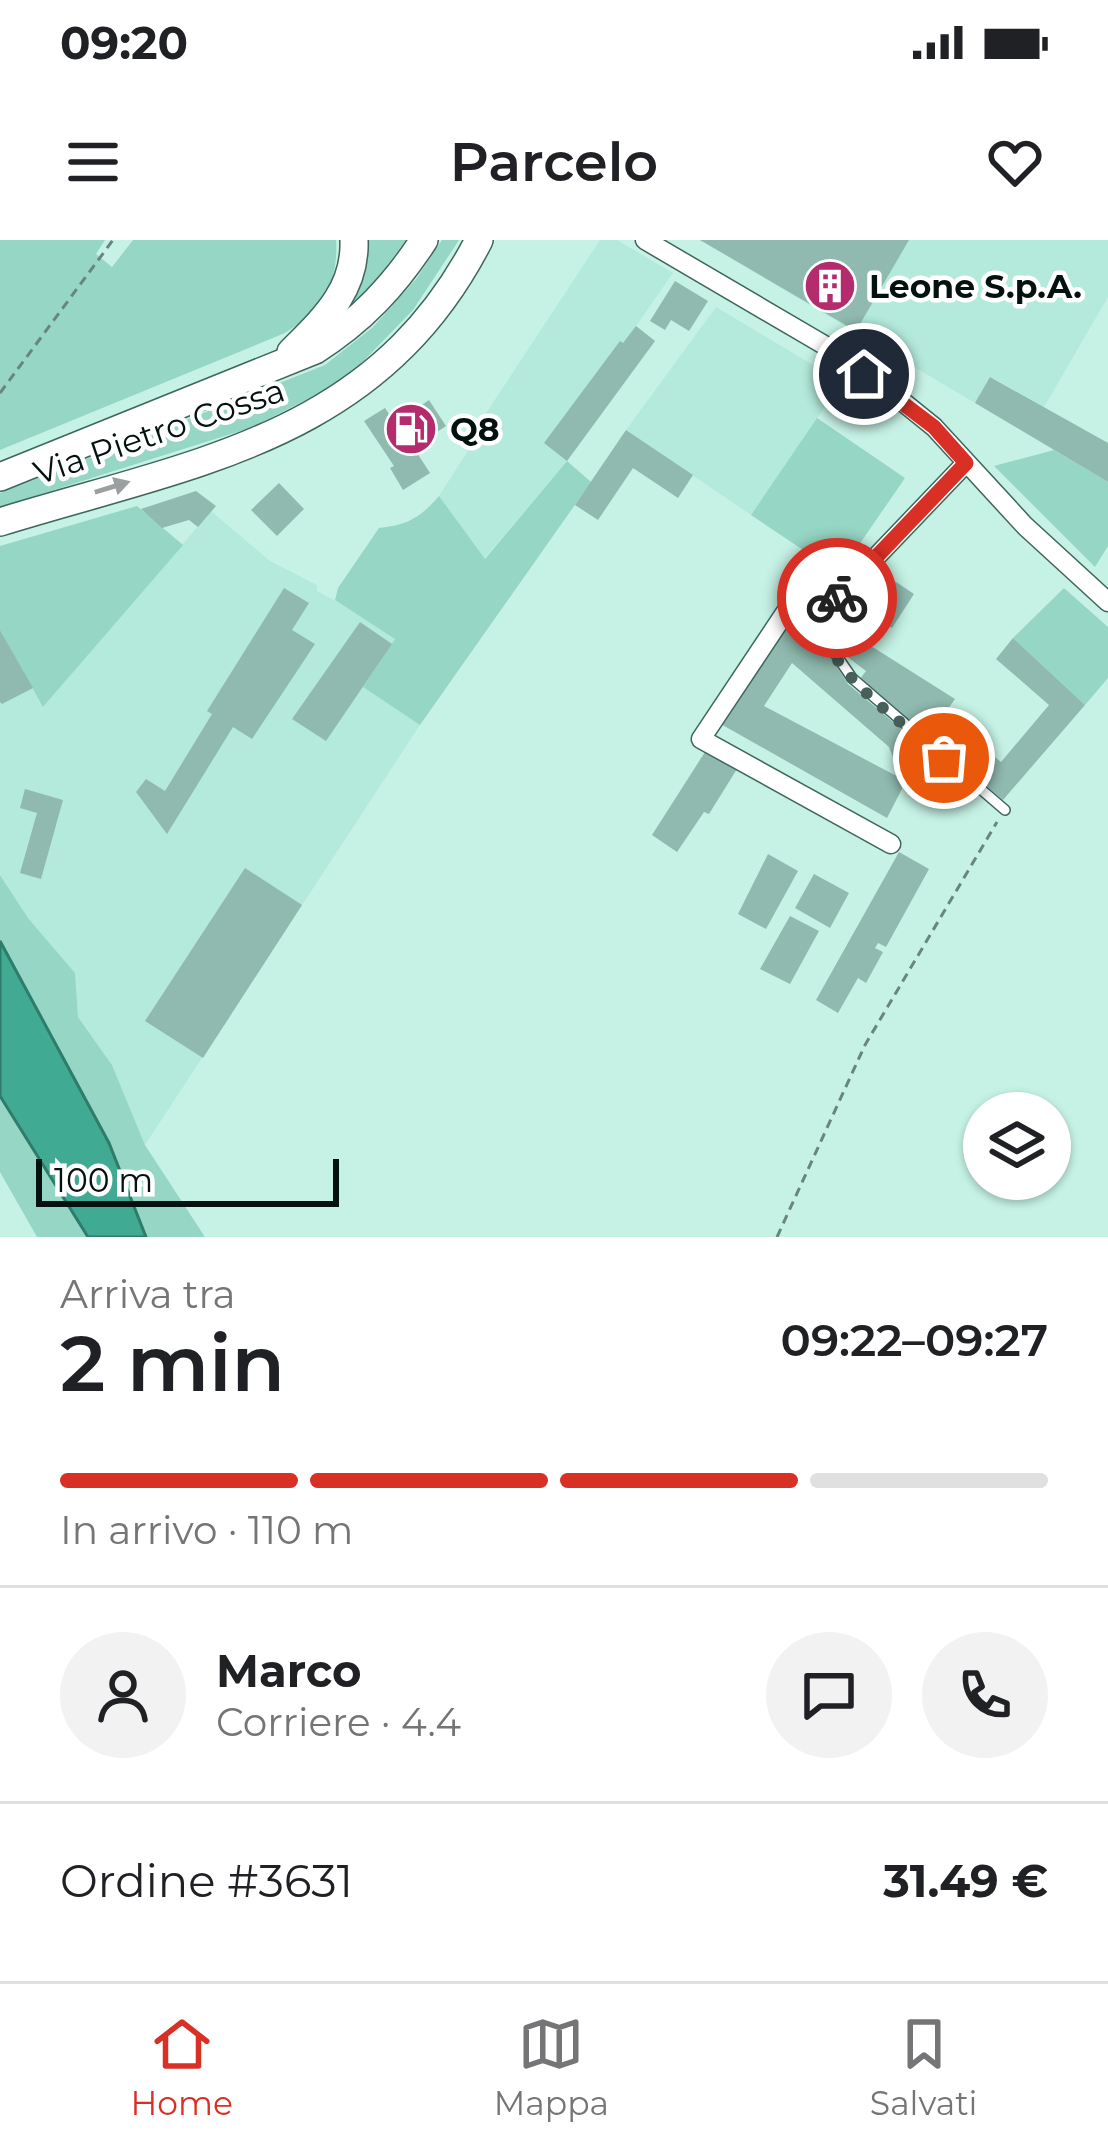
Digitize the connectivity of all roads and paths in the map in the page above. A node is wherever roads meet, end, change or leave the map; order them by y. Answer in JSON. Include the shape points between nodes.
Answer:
{"nodes":[{"id":1,"x":113,"y":240,"type":"edge"},
{"id":2,"x":354,"y":240,"type":"edge"},
{"id":3,"x":424,"y":240,"type":"edge"},
{"id":4,"x":479,"y":240,"type":"edge"},
{"id":5,"x":645,"y":240,"type":"edge"},
{"id":6,"x":271,"y":371,"type":"junction"},
{"id":7,"x":0,"y":393,"type":"edge"},
{"id":8,"x":966,"y":463,"type":"junction"},
{"id":9,"x":0,"y":477,"type":"edge"},
{"id":10,"x":0,"y":522,"type":"edge"},
{"id":11,"x":834,"y":601,"type":"junction"},
{"id":12,"x":1108,"y":602,"type":"edge"},
{"id":13,"x":1005,"y":811,"type":"joint"},
{"id":14,"x":890,"y":844,"type":"dead end"},
{"id":15,"x":776,"y":1237,"type":"edge"}],
"edges":[{"from":1,"to":7,"type":"path"},
{"from":2,"to":6,"type":"main road","via":[[350,280],[332,311]]},
{"from":3,"to":6,"type":"main road","name":"Via Pietro Cossa","via":[[346,331]]},
{"from":10,"to":4,"type":"main road","name":"Via Pietro Cossa","one_way":true,"via":[[249,444],[345,397],[419,333]]},
{"from":5,"to":8,"type":"street","via":[[831,349],[934,427]]},
{"from":6,"to":9,"type":"main road","name":"Via Pietro Cossa"},
{"from":8,"to":11,"type":"street"},
{"from":8,"to":12,"type":"street"},
{"from":11,"to":13,"type":"lane","via":[[832,649],[852,678]]},
{"from":11,"to":14,"type":"street","via":[[799,592],[701,739]]},
{"from":13,"to":15,"type":"path","via":[[865,1045]]}]}
